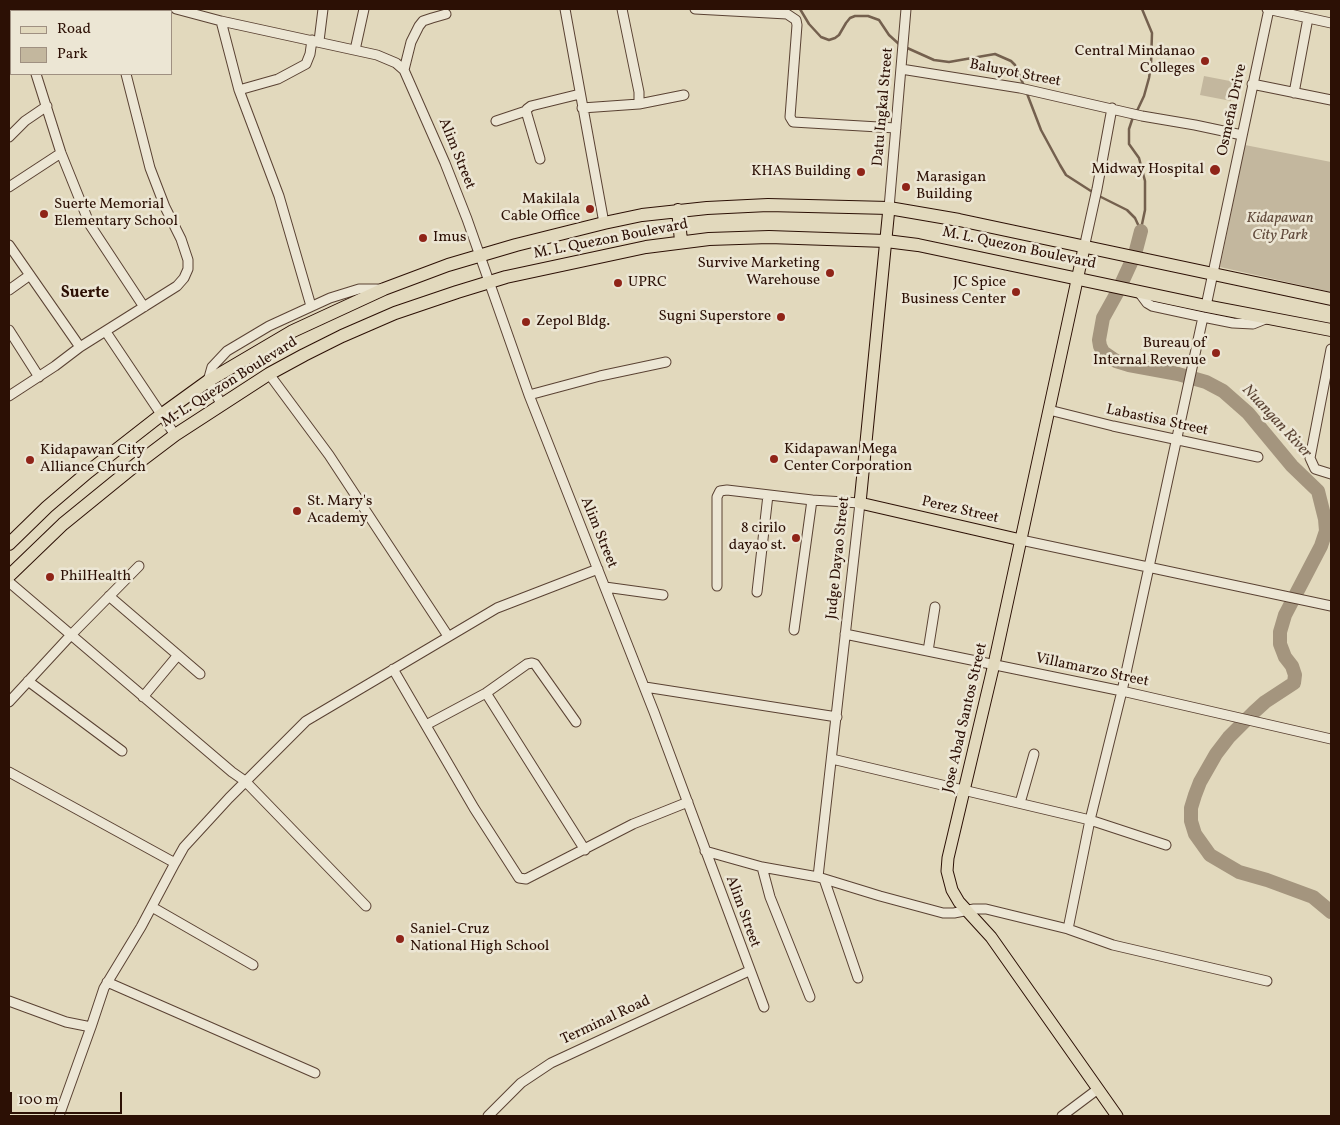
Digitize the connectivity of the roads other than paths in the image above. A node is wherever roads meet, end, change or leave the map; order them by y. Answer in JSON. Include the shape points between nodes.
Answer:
{"nodes":[{"id":1,"x":176,"y":9,"type":"edge"},
{"id":2,"x":323,"y":9,"type":"edge"},
{"id":3,"x":364,"y":9,"type":"edge"},
{"id":4,"x":565,"y":9,"type":"edge"},
{"id":5,"x":622,"y":9,"type":"edge"},
{"id":6,"x":906,"y":9,"type":"edge"},
{"id":7,"x":1268,"y":9,"type":"edge"},
{"id":8,"x":695,"y":10,"type":"edge"},
{"id":9,"x":446,"y":14,"type":"dead end"},
{"id":10,"x":1308,"y":18,"type":"junction"},
{"id":11,"x":221,"y":21,"type":"junction"},
{"id":12,"x":1331,"y":23,"type":"edge"},
{"id":13,"x":315,"y":41,"type":"junction"},
{"id":14,"x":356,"y":50,"type":"junction"},
{"id":15,"x":901,"y":69,"type":"junction"},
{"id":16,"x":404,"y":70,"type":"junction"},
{"id":17,"x":36,"y":75,"type":"edge"},
{"id":18,"x":126,"y":75,"type":"edge"},
{"id":19,"x":1252,"y":84,"type":"junction"},
{"id":20,"x":239,"y":90,"type":"junction"},
{"id":21,"x":1294,"y":93,"type":"junction"},
{"id":22,"x":580,"y":94,"type":"junction"},
{"id":23,"x":684,"y":95,"type":"dead end"},
{"id":24,"x":1331,"y":100,"type":"edge"},
{"id":25,"x":639,"y":104,"type":"junction"},
{"id":26,"x":46,"y":106,"type":"junction"},
{"id":27,"x":582,"y":108,"type":"junction"},
{"id":28,"x":1112,"y":108,"type":"junction"},
{"id":29,"x":526,"y":110,"type":"junction"},
{"id":30,"x":496,"y":121,"type":"dead end"},
{"id":31,"x":896,"y":128,"type":"junction"},
{"id":32,"x":1242,"y":135,"type":"junction"},
{"id":33,"x":9,"y":137,"type":"edge"},
{"id":34,"x":61,"y":153,"type":"junction"},
{"id":35,"x":540,"y":159,"type":"dead end"},
{"id":36,"x":9,"y":187,"type":"edge"},
{"id":37,"x":889,"y":208,"type":"junction"},
{"id":38,"x":678,"y":210,"type":"junction"},
{"id":39,"x":604,"y":222,"type":"junction"},
{"id":40,"x":681,"y":241,"type":"junction"},
{"id":41,"x":886,"y":241,"type":"junction"},
{"id":42,"x":9,"y":245,"type":"edge"},
{"id":43,"x":1084,"y":248,"type":"junction"},
{"id":44,"x":480,"y":255,"type":"junction"},
{"id":45,"x":1213,"y":274,"type":"junction"},
{"id":46,"x":30,"y":275,"type":"junction"},
{"id":47,"x":1078,"y":279,"type":"junction"},
{"id":48,"x":489,"y":282,"type":"junction"},
{"id":49,"x":384,"y":289,"type":"junction"},
{"id":50,"x":9,"y":290,"type":"edge"},
{"id":51,"x":1331,"y":300,"type":"edge"},
{"id":52,"x":311,"y":306,"type":"junction"},
{"id":53,"x":144,"y":307,"type":"junction"},
{"id":54,"x":1205,"y":311,"type":"junction"},
{"id":55,"x":9,"y":330,"type":"edge"},
{"id":56,"x":1331,"y":330,"type":"edge"},
{"id":57,"x":106,"y":332,"type":"junction"},
{"id":58,"x":80,"y":347,"type":"junction"},
{"id":59,"x":1331,"y":350,"type":"edge"},
{"id":60,"x":666,"y":362,"type":"dead end"},
{"id":61,"x":269,"y":374,"type":"junction"},
{"id":62,"x":39,"y":376,"type":"junction"},
{"id":63,"x":208,"y":381,"type":"junction"},
{"id":64,"x":529,"y":394,"type":"junction"},
{"id":65,"x":9,"y":396,"type":"edge"},
{"id":66,"x":222,"y":405,"type":"junction"},
{"id":67,"x":1050,"y":410,"type":"junction"},
{"id":68,"x":161,"y":415,"type":"junction"},
{"id":69,"x":175,"y":435,"type":"junction"},
{"id":70,"x":1177,"y":440,"type":"junction"},
{"id":71,"x":1258,"y":458,"type":"dead end"},
{"id":72,"x":1331,"y":474,"type":"edge"},
{"id":73,"x":768,"y":495,"type":"junction"},
{"id":74,"x":812,"y":500,"type":"junction"},
{"id":75,"x":860,"y":503,"type":"junction"},
{"id":76,"x":1021,"y":540,"type":"junction"},
{"id":77,"x":9,"y":544,"type":"edge"},
{"id":78,"x":139,"y":566,"type":"dead end"},
{"id":79,"x":1150,"y":567,"type":"junction"},
{"id":80,"x":598,"y":569,"type":"junction"},
{"id":81,"x":9,"y":576,"type":"edge"},
{"id":82,"x":9,"y":582,"type":"edge"},
{"id":83,"x":717,"y":586,"type":"dead end"},
{"id":84,"x":605,"y":587,"type":"junction"},
{"id":85,"x":757,"y":592,"type":"dead end"},
{"id":86,"x":663,"y":595,"type":"dead end"},
{"id":87,"x":109,"y":596,"type":"junction"},
{"id":88,"x":1331,"y":606,"type":"edge"},
{"id":89,"x":935,"y":607,"type":"dead end"},
{"id":90,"x":794,"y":630,"type":"dead end"},
{"id":91,"x":846,"y":634,"type":"junction"},
{"id":92,"x":70,"y":636,"type":"junction"},
{"id":93,"x":448,"y":636,"type":"junction"},
{"id":94,"x":928,"y":651,"type":"junction"},
{"id":95,"x":178,"y":655,"type":"junction"},
{"id":96,"x":994,"y":664,"type":"junction"},
{"id":97,"x":393,"y":669,"type":"junction"},
{"id":98,"x":200,"y":674,"type":"dead end"},
{"id":99,"x":28,"y":681,"type":"junction"},
{"id":100,"x":644,"y":687,"type":"junction"},
{"id":101,"x":1122,"y":691,"type":"junction"},
{"id":102,"x":486,"y":693,"type":"junction"},
{"id":103,"x":143,"y":697,"type":"junction"},
{"id":104,"x":9,"y":702,"type":"edge"},
{"id":105,"x":837,"y":717,"type":"junction"},
{"id":106,"x":576,"y":722,"type":"dead end"},
{"id":107,"x":426,"y":725,"type":"junction"},
{"id":108,"x":1331,"y":740,"type":"edge"},
{"id":109,"x":122,"y":751,"type":"dead end"},
{"id":110,"x":1034,"y":754,"type":"dead end"},
{"id":111,"x":832,"y":759,"type":"junction"},
{"id":112,"x":9,"y":772,"type":"edge"},
{"id":113,"x":245,"y":781,"type":"junction"},
{"id":114,"x":965,"y":790,"type":"junction"},
{"id":115,"x":688,"y":802,"type":"junction"},
{"id":116,"x":1020,"y":803,"type":"junction"},
{"id":117,"x":1090,"y":820,"type":"junction"},
{"id":118,"x":1166,"y":845,"type":"dead end"},
{"id":119,"x":585,"y":850,"type":"junction"},
{"id":120,"x":705,"y":851,"type":"junction"},
{"id":121,"x":175,"y":862,"type":"junction"},
{"id":122,"x":762,"y":867,"type":"junction"},
{"id":123,"x":821,"y":878,"type":"junction"},
{"id":124,"x":366,"y":906,"type":"dead end"},
{"id":125,"x":152,"y":907,"type":"junction"},
{"id":126,"x":967,"y":911,"type":"junction"},
{"id":127,"x":1068,"y":929,"type":"junction"},
{"id":128,"x":253,"y":965,"type":"dead end"},
{"id":129,"x":749,"y":971,"type":"junction"},
{"id":130,"x":858,"y":978,"type":"dead end"},
{"id":131,"x":1268,"y":981,"type":"dead end"},
{"id":132,"x":107,"y":982,"type":"junction"},
{"id":133,"x":810,"y":997,"type":"dead end"},
{"id":134,"x":9,"y":1001,"type":"edge"},
{"id":135,"x":764,"y":1008,"type":"dead end"},
{"id":136,"x":91,"y":1027,"type":"junction"},
{"id":137,"x":315,"y":1073,"type":"dead end"},
{"id":138,"x":1098,"y":1089,"type":"junction"},
{"id":139,"x":58,"y":1116,"type":"edge"},
{"id":140,"x":488,"y":1116,"type":"edge"},
{"id":141,"x":1062,"y":1116,"type":"edge"},
{"id":142,"x":1117,"y":1116,"type":"edge"}],
"edges":[{"from":1,"to":11,"type":"street"},
{"from":2,"to":13,"type":"street"},
{"from":3,"to":14,"type":"street"},
{"from":4,"to":22,"type":"street"},
{"from":5,"to":25,"type":"street"},
{"from":6,"to":15,"type":"street","name":"Datu Ingkal Street"},
{"from":7,"to":10,"type":"street"},
{"from":7,"to":19,"type":"street","name":"Osmeña Drive"},
{"from":8,"to":31,"type":"street","via":[[788,14],[796,20],[790,117],[793,122]]},
{"from":9,"to":16,"type":"street","via":[[423,21],[419,26]]},
{"from":10,"to":12,"type":"street"},
{"from":10,"to":21,"type":"street"},
{"from":11,"to":13,"type":"street"},
{"from":11,"to":20,"type":"street"},
{"from":13,"to":14,"type":"street"},
{"from":13,"to":20,"type":"street","via":[[306,64],[278,78]]},
{"from":14,"to":16,"type":"street","via":[[388,59]]},
{"from":15,"to":28,"type":"street","name":"Baluyot Street","via":[[1020,88]]},
{"from":15,"to":31,"type":"street","name":"Datu Ingkal Street"},
{"from":16,"to":44,"type":"street","name":"Alim Street","via":[[445,163]]},
{"from":17,"to":26,"type":"street"},
{"from":18,"to":53,"type":"street","via":[[150,168],[188,260],[188,269],[177,286]]},
{"from":19,"to":21,"type":"street"},
{"from":19,"to":32,"type":"street","name":"Osmeña Drive"},
{"from":20,"to":52,"type":"street","via":[[279,196]]},
{"from":21,"to":24,"type":"street"},
{"from":22,"to":27,"type":"street"},
{"from":22,"to":29,"type":"street"},
{"from":23,"to":25,"type":"street"},
{"from":25,"to":27,"type":"street"},
{"from":26,"to":33,"type":"street"},
{"from":26,"to":34,"type":"street"},
{"from":27,"to":39,"type":"street"},
{"from":28,"to":32,"type":"street","name":"Baluyot Street"},
{"from":28,"to":43,"type":"street"},
{"from":29,"to":30,"type":"street"},
{"from":29,"to":35,"type":"street"},
{"from":31,"to":37,"type":"street","name":"Datu Ingkal Street"},
{"from":32,"to":45,"type":"street","name":"Osmeña Drive"},
{"from":34,"to":36,"type":"street"},
{"from":34,"to":53,"type":"street","via":[[90,226]]},
{"from":37,"to":38,"type":"highway","name":"M. L. Quezon Boulevard","via":[[768,205]]},
{"from":37,"to":41,"type":"main road","name":"Judge Dayao Street"},
{"from":37,"to":43,"type":"highway","name":"M. L. Quezon Boulevard"},
{"from":38,"to":39,"type":"highway","name":"M. L. Quezon Boulevard"},
{"from":38,"to":40,"type":"highway"},
{"from":39,"to":44,"type":"highway","name":"M. L. Quezon Boulevard"},
{"from":40,"to":41,"type":"highway","name":"M. L. Quezon Boulevard","via":[[769,237]]},
{"from":40,"to":48,"type":"highway","name":"M. L. Quezon Boulevard"},
{"from":41,"to":47,"type":"highway","name":"M. L. Quezon Boulevard","via":[[953,251]]},
{"from":41,"to":75,"type":"main road","name":"Judge Dayao Street"},
{"from":42,"to":46,"type":"street"},
{"from":43,"to":45,"type":"highway","name":"M. L. Quezon Boulevard"},
{"from":43,"to":47,"type":"main road","name":"Jose Abad Santos Street"},
{"from":44,"to":48,"type":"street","name":"Alim Street"},
{"from":44,"to":49,"type":"highway","name":"M. L. Quezon Boulevard"},
{"from":45,"to":51,"type":"highway","name":"M. L. Quezon Boulevard"},
{"from":45,"to":54,"type":"street","name":"Osmeña Drive"},
{"from":46,"to":50,"type":"street"},
{"from":46,"to":58,"type":"street"},
{"from":47,"to":54,"type":"highway","name":"M. L. Quezon Boulevard","via":[[1137,291]]},
{"from":47,"to":67,"type":"main road","name":"Jose Abad Santos Street"},
{"from":48,"to":61,"type":"highway","name":"M. L. Quezon Boulevard","via":[[395,313],[304,354]]},
{"from":48,"to":64,"type":"street","name":"Alim Street"},
{"from":49,"to":52,"type":"street","via":[[359,289]]},
{"from":49,"to":63,"type":"highway","name":"M. L. Quezon Boulevard","via":[[293,331]]},
{"from":52,"to":63,"type":"street","via":[[227,351],[212,367]]},
{"from":53,"to":57,"type":"street"},
{"from":54,"to":56,"type":"highway","name":"M. L. Quezon Boulevard","via":[[1270,317]]},
{"from":54,"to":70,"type":"street","name":"Osmeña Drive"},
{"from":55,"to":62,"type":"street"},
{"from":57,"to":58,"type":"street"},
{"from":57,"to":68,"type":"street"},
{"from":58,"to":62,"type":"street"},
{"from":59,"to":72,"type":"street","via":[[1310,458],[1315,469]]},
{"from":60,"to":64,"type":"street"},
{"from":61,"to":66,"type":"highway","name":"M. L. Quezon Boulevard"},
{"from":61,"to":93,"type":"street","via":[[329,455]]},
{"from":62,"to":65,"type":"street"},
{"from":63,"to":66,"type":"street"},
{"from":63,"to":68,"type":"highway","name":"M. L. Quezon Boulevard"},
{"from":64,"to":80,"type":"street","name":"Alim Street"},
{"from":66,"to":69,"type":"highway","name":"M. L. Quezon Boulevard"},
{"from":67,"to":70,"type":"street","name":"Labastisa Street"},
{"from":67,"to":76,"type":"main road","name":"Jose Abad Santos Street"},
{"from":68,"to":69,"type":"street"},
{"from":68,"to":77,"type":"highway","name":"M. L. Quezon Boulevard","via":[[88,472]]},
{"from":69,"to":81,"type":"highway","name":"M. L. Quezon Boulevard","via":[[63,524]]},
{"from":70,"to":71,"type":"street","name":"Labastisa Street"},
{"from":70,"to":79,"type":"street","name":"Osmeña Drive"},
{"from":73,"to":74,"type":"street","name":"Perez Street"},
{"from":73,"to":83,"type":"street","name":"Perez Street","via":[[719,492]]},
{"from":73,"to":85,"type":"street"},
{"from":74,"to":75,"type":"street","name":"Perez Street"},
{"from":74,"to":90,"type":"street"},
{"from":75,"to":76,"type":"main road","name":"Perez Street"},
{"from":75,"to":91,"type":"street","name":"Judge Dayao Street"},
{"from":76,"to":79,"type":"street","name":"Perez Street"},
{"from":76,"to":96,"type":"main road","name":"Jose Abad Santos Street"},
{"from":78,"to":87,"type":"street"},
{"from":79,"to":88,"type":"street","name":"Perez Street"},
{"from":79,"to":101,"type":"street","name":"Osmeña Drive"},
{"from":80,"to":84,"type":"street","name":"Alim Street"},
{"from":80,"to":93,"type":"street","via":[[497,608]]},
{"from":82,"to":92,"type":"street"},
{"from":84,"to":86,"type":"street"},
{"from":84,"to":100,"type":"street","name":"Alim Street"},
{"from":87,"to":92,"type":"street"},
{"from":87,"to":95,"type":"street"},
{"from":89,"to":94,"type":"street"},
{"from":91,"to":94,"type":"street","name":"Villamarzo Street"},
{"from":91,"to":105,"type":"street","name":"Judge Dayao Street"},
{"from":92,"to":99,"type":"street"},
{"from":92,"to":103,"type":"street"},
{"from":93,"to":97,"type":"street"},
{"from":94,"to":96,"type":"street","name":"Villamarzo Street"},
{"from":95,"to":98,"type":"street"},
{"from":95,"to":103,"type":"street"},
{"from":96,"to":101,"type":"street","name":"Villamarzo Street"},
{"from":96,"to":114,"type":"main road","name":"Jose Abad Santos Street"},
{"from":97,"to":107,"type":"street"},
{"from":97,"to":113,"type":"street","via":[[306,722]]},
{"from":99,"to":104,"type":"street"},
{"from":99,"to":109,"type":"street"},
{"from":100,"to":105,"type":"street"},
{"from":100,"to":115,"type":"street","name":"Alim Street"},
{"from":101,"to":108,"type":"street","name":"Villamarzo Street"},
{"from":101,"to":117,"type":"street","name":"Osmeña Drive"},
{"from":102,"to":106,"type":"street","via":[[532,663]]},
{"from":102,"to":107,"type":"street"},
{"from":102,"to":119,"type":"street"},
{"from":103,"to":113,"type":"street"},
{"from":105,"to":111,"type":"street","name":"Judge Dayao Street"},
{"from":107,"to":119,"type":"street","via":[[519,878],[526,879]]},
{"from":110,"to":116,"type":"street"},
{"from":111,"to":114,"type":"street"},
{"from":111,"to":123,"type":"street","name":"Judge Dayao Street"},
{"from":112,"to":121,"type":"street"},
{"from":113,"to":121,"type":"street","via":[[189,841]]},
{"from":113,"to":124,"type":"street"},
{"from":114,"to":116,"type":"street"},
{"from":114,"to":126,"type":"main road","name":"Jose Abad Santos Street","via":[[947,871],[952,890]]},
{"from":115,"to":119,"type":"street","via":[[633,824]]},
{"from":115,"to":120,"type":"street","name":"Alim Street"},
{"from":116,"to":117,"type":"street"},
{"from":117,"to":118,"type":"street"},
{"from":117,"to":127,"type":"street","name":"Osmeña Drive"},
{"from":120,"to":122,"type":"street"},
{"from":120,"to":129,"type":"street","name":"Alim Street"},
{"from":121,"to":125,"type":"street"},
{"from":122,"to":123,"type":"street"},
{"from":122,"to":133,"type":"street","via":[[770,897]]},
{"from":123,"to":126,"type":"street","via":[[943,912]]},
{"from":123,"to":130,"type":"street"},
{"from":125,"to":128,"type":"street"},
{"from":125,"to":132,"type":"street"},
{"from":126,"to":127,"type":"street","via":[[986,909]]},
{"from":126,"to":138,"type":"main road","name":"Jose Abad Santos Street","via":[[991,937]]},
{"from":127,"to":131,"type":"street","via":[[1113,945]]},
{"from":129,"to":135,"type":"street","name":"Alim Street"},
{"from":129,"to":140,"type":"street","name":"Terminal Road","via":[[550,1063],[522,1083]]},
{"from":132,"to":136,"type":"street"},
{"from":132,"to":137,"type":"street"},
{"from":134,"to":136,"type":"street","via":[[66,1022]]},
{"from":136,"to":139,"type":"street"},
{"from":138,"to":141,"type":"street"},
{"from":138,"to":142,"type":"main road","name":"Jose Abad Santos Street"}]}
